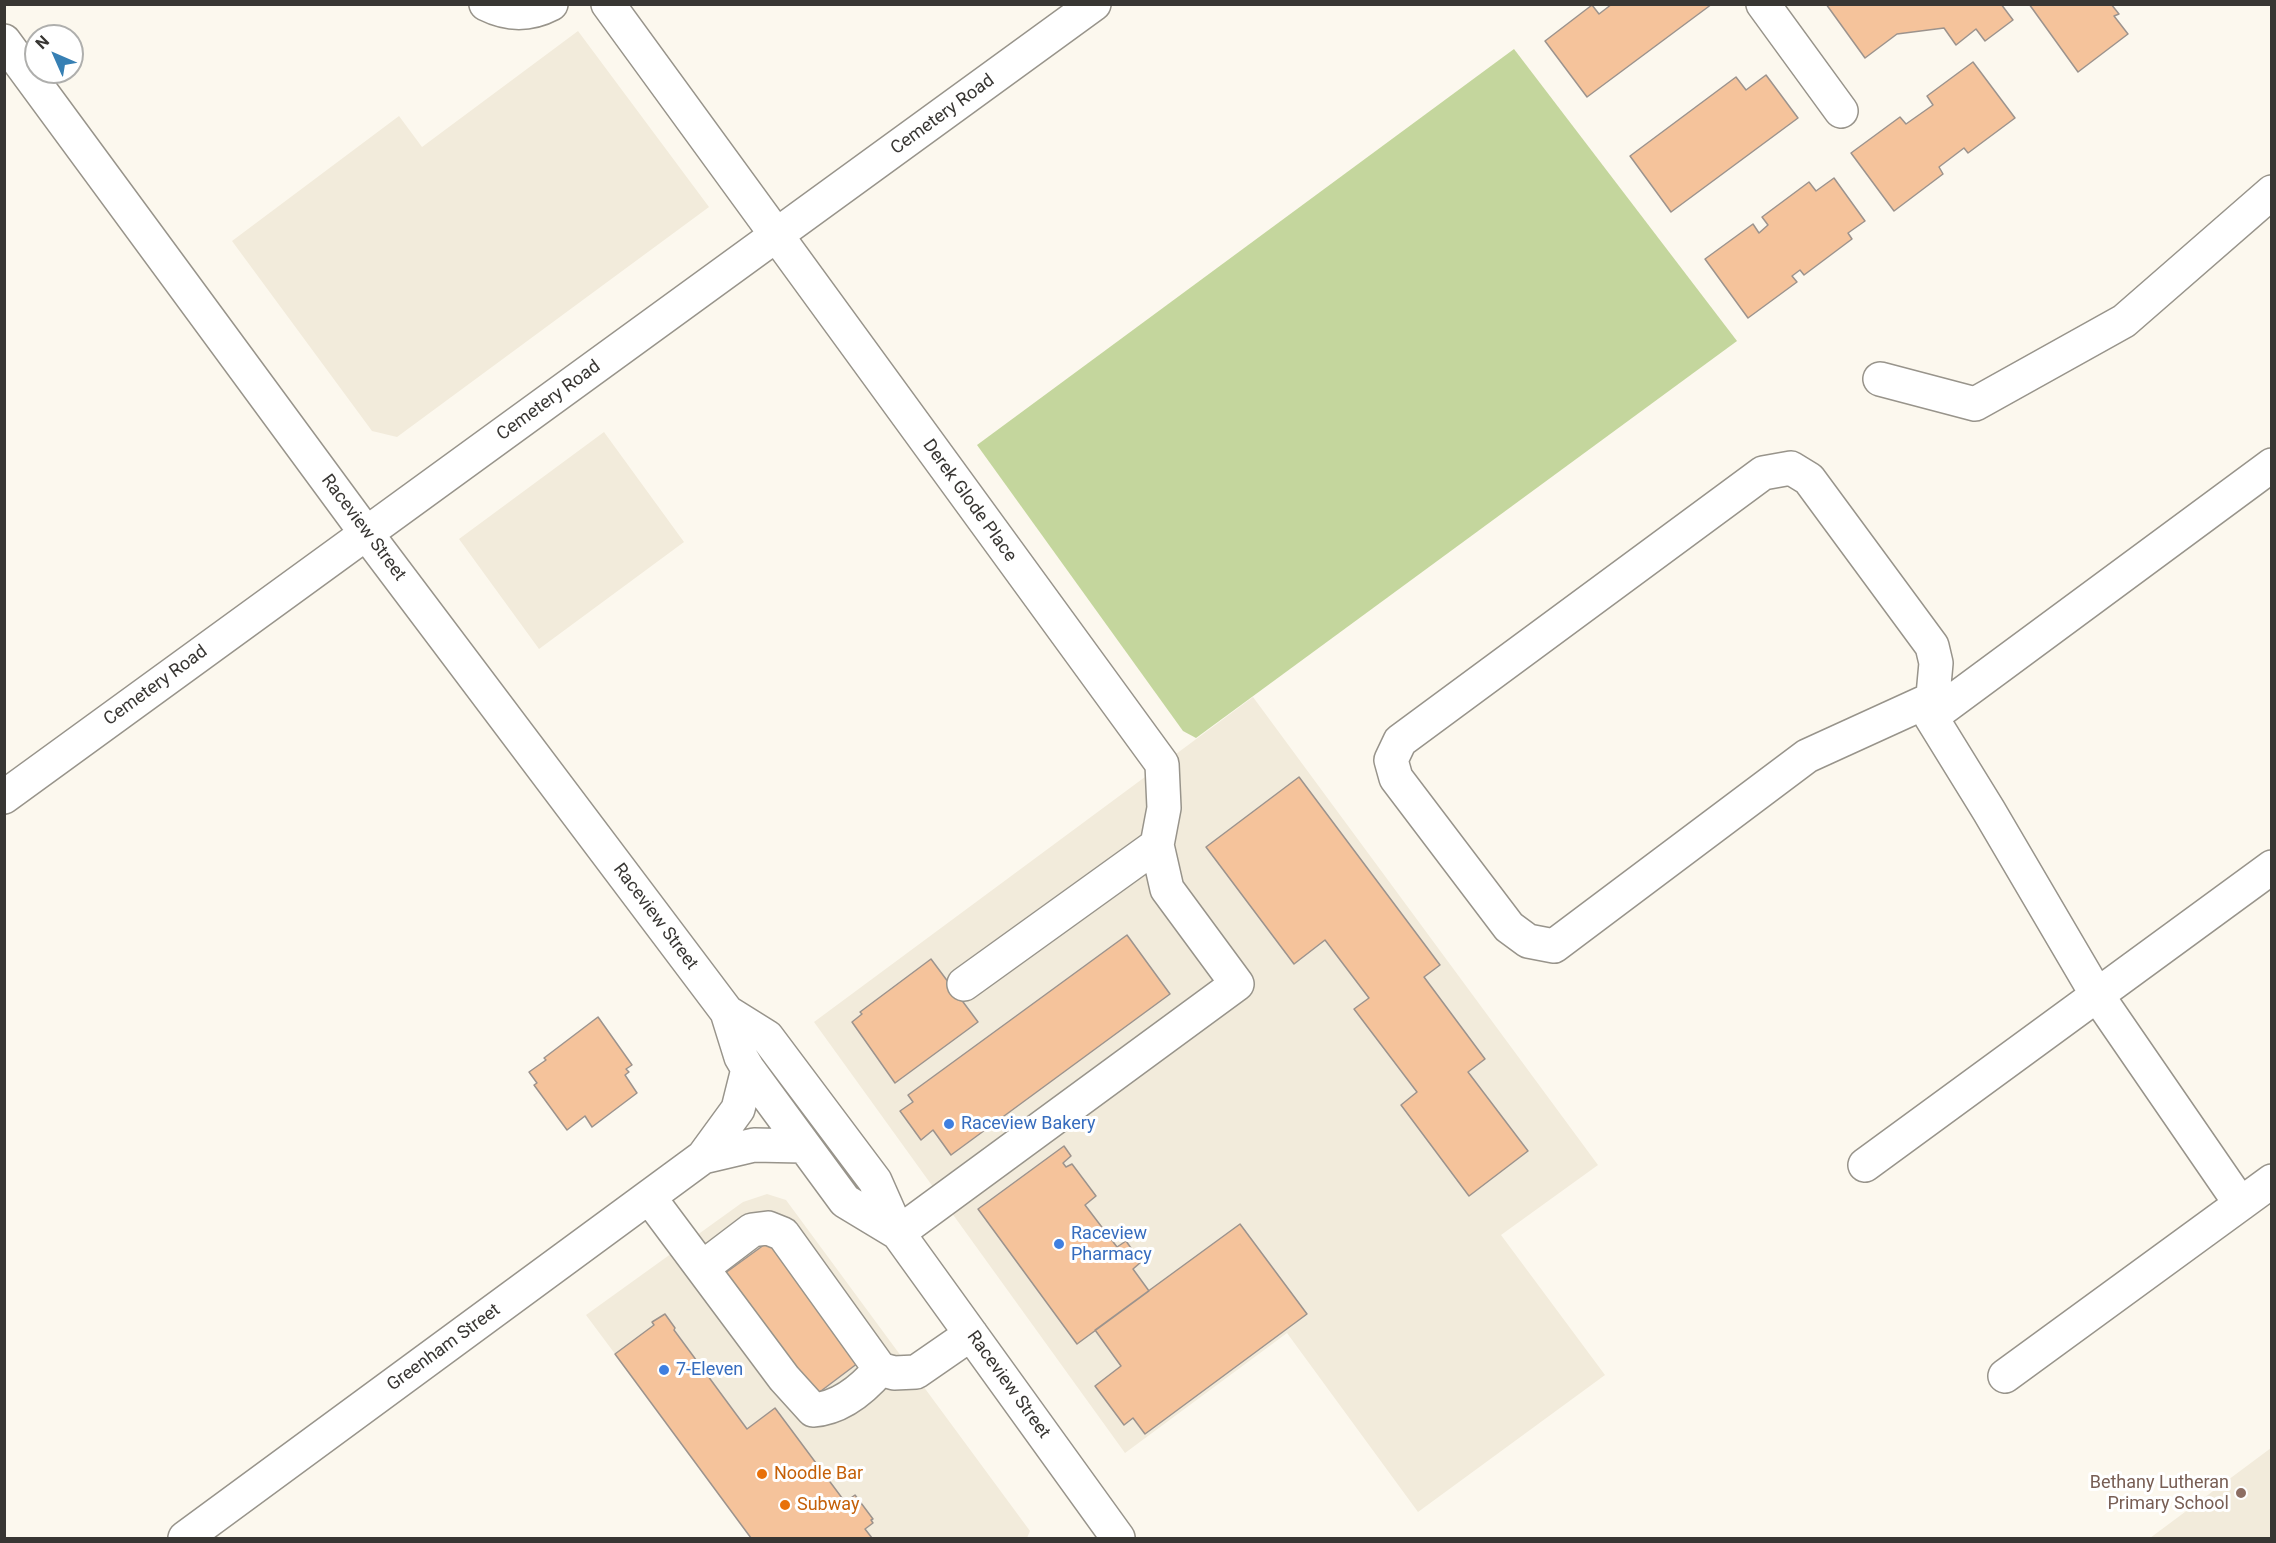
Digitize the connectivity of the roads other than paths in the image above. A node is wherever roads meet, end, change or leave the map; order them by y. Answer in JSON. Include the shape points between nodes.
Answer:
{"nodes":[{"id":1,"x":486,"y":4,"type":"edge"},
{"id":2,"x":550,"y":4,"type":"edge"},
{"id":3,"x":608,"y":4,"type":"edge"},
{"id":4,"x":1094,"y":4,"type":"edge"},
{"id":5,"x":1763,"y":4,"type":"edge"},
{"id":6,"x":4,"y":40,"type":"edge"},
{"id":7,"x":1841,"y":111,"type":"dead end"},
{"id":8,"x":2271,"y":192,"type":"edge"},
{"id":9,"x":777,"y":237,"type":"junction"},
{"id":10,"x":1880,"y":379,"type":"dead end"},
{"id":11,"x":2271,"y":465,"type":"edge"},
{"id":12,"x":366,"y":533,"type":"junction"},
{"id":13,"x":1931,"y":708,"type":"junction"},
{"id":14,"x":4,"y":797,"type":"edge"},
{"id":15,"x":1157,"y":845,"type":"junction"},
{"id":16,"x":2271,"y":867,"type":"edge"},
{"id":17,"x":964,"y":984,"type":"dead end"},
{"id":18,"x":2097,"y":995,"type":"junction"},
{"id":19,"x":727,"y":1011,"type":"junction"},
{"id":20,"x":748,"y":1069,"type":"junction"},
{"id":21,"x":802,"y":1146,"type":"junction"},
{"id":22,"x":703,"y":1157,"type":"junction"},
{"id":23,"x":1865,"y":1165,"type":"dead end"},
{"id":24,"x":2271,"y":1181,"type":"edge"},
{"id":25,"x":649,"y":1197,"type":"junction"},
{"id":26,"x":2240,"y":1203,"type":"junction"},
{"id":27,"x":898,"y":1233,"type":"junction"},
{"id":28,"x":702,"y":1268,"type":"junction"},
{"id":29,"x":971,"y":1334,"type":"junction"},
{"id":30,"x":880,"y":1369,"type":"junction"},
{"id":31,"x":2005,"y":1376,"type":"dead end"},
{"id":32,"x":1118,"y":1538,"type":"edge"},
{"id":33,"x":184,"y":1539,"type":"edge"}],
"edges":[{"from":1,"to":2,"type":"street","via":[[519,13],[536,12]]},
{"from":3,"to":9,"type":"street","name":"Derek Glode Place"},
{"from":4,"to":9,"type":"street","name":"Cemetery Road"},
{"from":5,"to":7,"type":"street"},
{"from":6,"to":12,"type":"street","name":"Raceview Street"},
{"from":8,"to":10,"type":"street","via":[[2124,321],[1975,404]]},
{"from":9,"to":12,"type":"street","name":"Cemetery Road"},
{"from":9,"to":15,"type":"street","name":"Derek Glode Place","via":[[1162,764],[1164,808]]},
{"from":11,"to":13,"type":"street"},
{"from":12,"to":14,"type":"street","name":"Cemetery Road"},
{"from":12,"to":19,"type":"street","name":"Raceview Street"},
{"from":13,"to":13,"type":"street","via":[[1807,756],[1554,946],[1528,941],[1509,927],[1396,778],[1391,760],[1400,741],[1763,473],[1791,468],[1809,479],[1932,646],[1936,663]]},
{"from":13,"to":18,"type":"street"},
{"from":15,"to":17,"type":"street"},
{"from":15,"to":27,"type":"street","via":[[1167,889],[1237,984]]},
{"from":16,"to":18,"type":"street"},
{"from":18,"to":23,"type":"street"},
{"from":18,"to":26,"type":"street"},
{"from":19,"to":20,"type":"street","name":"Raceview Street"},
{"from":19,"to":27,"type":"street","name":"Raceview Street","via":[[767,1037],[874,1181]]},
{"from":20,"to":21,"type":"street","name":"Raceview Street"},
{"from":20,"to":22,"type":"street","name":"Greenham Street","via":[[738,1109]]},
{"from":21,"to":22,"type":"street","name":"Greenham Street","via":[[754,1145]]},
{"from":21,"to":27,"type":"street","name":"Raceview Street","via":[[845,1201]]},
{"from":22,"to":25,"type":"street","name":"Greenham Street"},
{"from":24,"to":26,"type":"street"},
{"from":25,"to":28,"type":"street"},
{"from":25,"to":33,"type":"street","name":"Greenham Street"},
{"from":26,"to":31,"type":"street"},
{"from":27,"to":29,"type":"street","name":"Raceview Street"},
{"from":28,"to":30,"type":"street","via":[[752,1230],[768,1228],[783,1234]]},
{"from":28,"to":30,"type":"street","via":[[813,1410],[844,1401]]},
{"from":29,"to":30,"type":"street","via":[[916,1372]]},
{"from":29,"to":32,"type":"street","name":"Raceview Street"}]}
